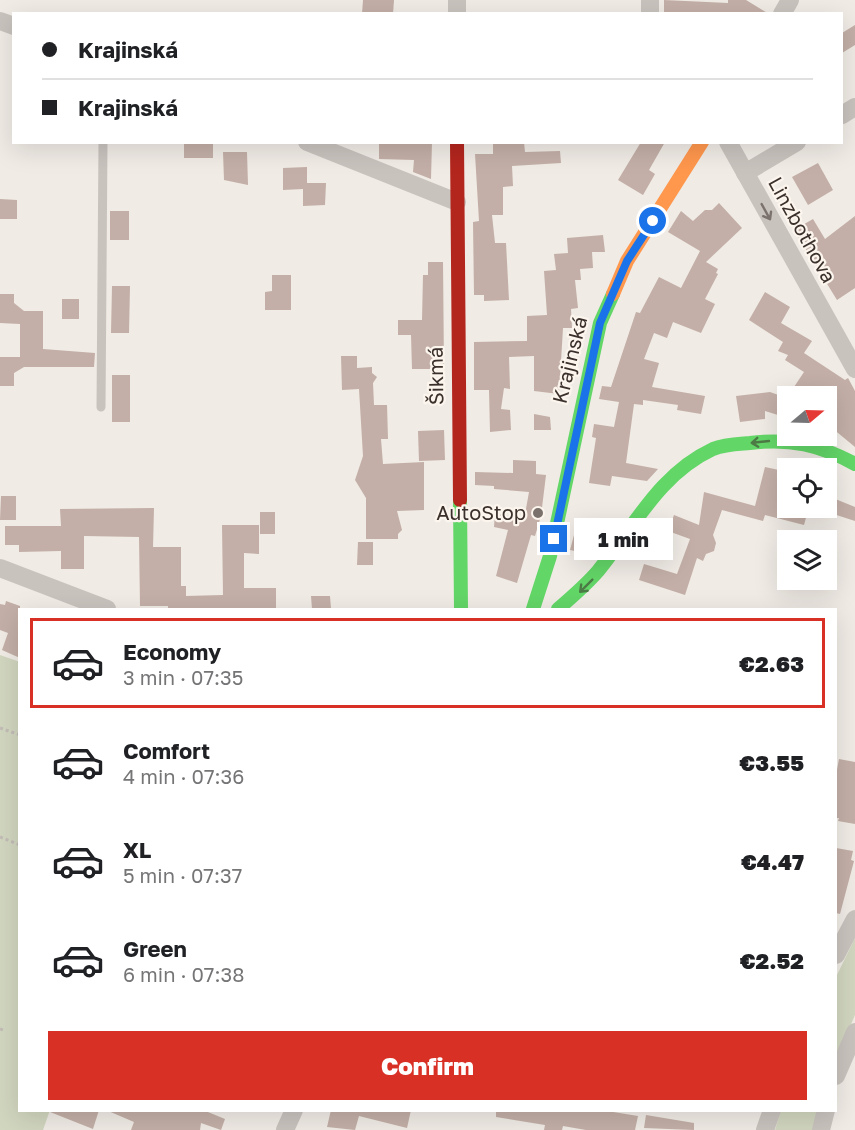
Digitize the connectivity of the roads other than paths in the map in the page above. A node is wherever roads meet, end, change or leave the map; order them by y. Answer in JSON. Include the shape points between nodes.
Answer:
{"nodes":[{"id":1,"x":103,"y":144,"type":"edge"},
{"id":2,"x":312,"y":144,"type":"edge"},
{"id":3,"x":457,"y":144,"type":"edge"},
{"id":4,"x":701,"y":144,"type":"edge"},
{"id":5,"x":729,"y":144,"type":"edge"},
{"id":6,"x":793,"y":144,"type":"edge"},
{"id":7,"x":745,"y":174,"type":"junction"},
{"id":8,"x":457,"y":202,"type":"junction"},
{"id":9,"x":855,"y":369,"type":"edge"},
{"id":10,"x":101,"y":407,"type":"dead end"},
{"id":11,"x":855,"y":464,"type":"edge"},
{"id":12,"x":0,"y":568,"type":"edge"},
{"id":13,"x":104,"y":608,"type":"edge"},
{"id":14,"x":461,"y":608,"type":"edge"},
{"id":15,"x":533,"y":608,"type":"edge"},
{"id":16,"x":559,"y":608,"type":"edge"},
{"id":17,"x":855,"y":919,"type":"edge"},
{"id":18,"x":837,"y":953,"type":"edge"},
{"id":19,"x":855,"y":1032,"type":"edge"},
{"id":20,"x":837,"y":1074,"type":"edge"},
{"id":21,"x":293,"y":1112,"type":"edge"},
{"id":22,"x":771,"y":1112,"type":"edge"},
{"id":23,"x":826,"y":1112,"type":"edge"},
{"id":24,"x":285,"y":1130,"type":"edge"},
{"id":25,"x":765,"y":1130,"type":"edge"},
{"id":26,"x":821,"y":1130,"type":"edge"}],
"edges":[{"from":1,"to":10,"type":"lane"},
{"from":2,"to":8,"type":"street"},
{"from":3,"to":8,"type":"street","name":"Šikmá"},
{"from":4,"to":15,"type":"street","name":"Krajinská","via":[[627,261],[600,323],[550,556]]},
{"from":5,"to":7,"type":"street","name":"Linzbothova"},
{"from":6,"to":7,"type":"street"},
{"from":7,"to":9,"type":"street","name":"Linzbothova","one_way":true},
{"from":8,"to":14,"type":"street","name":"Šikmá"},
{"from":11,"to":16,"type":"street","one_way":true,"via":[[820,444],[800,440],[730,445],[697,457],[655,496],[595,577]]},
{"from":12,"to":13,"type":"street"},
{"from":17,"to":18,"type":"street"},
{"from":19,"to":20,"type":"street"},
{"from":21,"to":24,"type":"street"},
{"from":22,"to":25,"type":"street"},
{"from":23,"to":26,"type":"street"}]}
